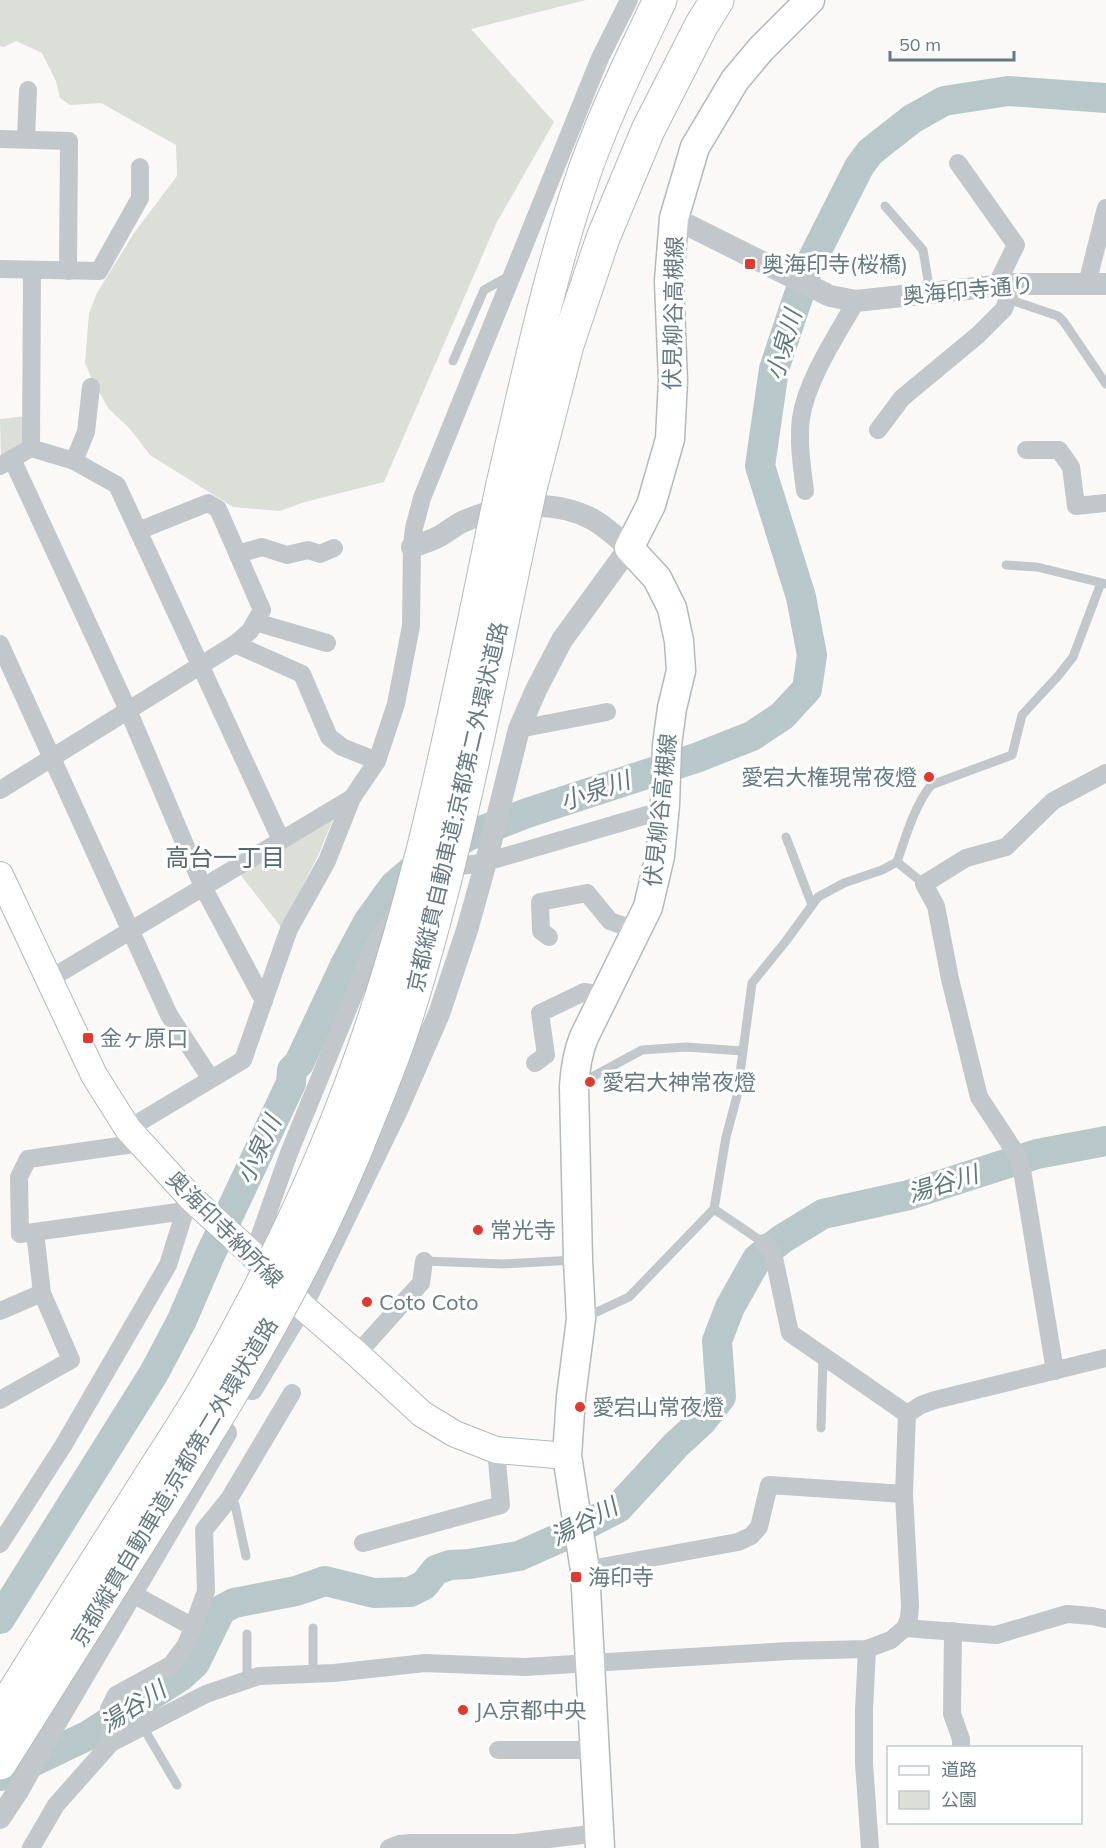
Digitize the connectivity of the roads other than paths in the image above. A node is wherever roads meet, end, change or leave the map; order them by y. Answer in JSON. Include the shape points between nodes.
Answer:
{"nodes":[{"id":1,"x":629,"y":0,"type":"edge"},
{"id":2,"x":660,"y":0,"type":"edge"},
{"id":3,"x":717,"y":0,"type":"edge"},
{"id":4,"x":810,"y":0,"type":"edge"},
{"id":5,"x":28,"y":90,"type":"dead end"},
{"id":6,"x":0,"y":139,"type":"edge"},
{"id":7,"x":26,"y":139,"type":"junction"},
{"id":8,"x":958,"y":163,"type":"dead end"},
{"id":9,"x":140,"y":167,"type":"dead end"},
{"id":10,"x":885,"y":206,"type":"dead end"},
{"id":11,"x":1106,"y":208,"type":"edge"},
{"id":12,"x":674,"y":218,"type":"junction"},
{"id":13,"x":0,"y":269,"type":"edge"},
{"id":14,"x":32,"y":270,"type":"junction"},
{"id":15,"x":68,"y":271,"type":"junction"},
{"id":16,"x":513,"y":273,"type":"junction"},
{"id":17,"x":1097,"y":284,"type":"edge"},
{"id":18,"x":1006,"y":290,"type":"junction"},
{"id":19,"x":930,"y":292,"type":"junction"},
{"id":20,"x":856,"y":300,"type":"junction"},
{"id":21,"x":453,"y":361,"type":"dead end"},
{"id":22,"x":1106,"y":384,"type":"edge"},
{"id":23,"x":91,"y":387,"type":"dead end"},
{"id":24,"x":878,"y":430,"type":"dead end"},
{"id":25,"x":31,"y":448,"type":"junction"},
{"id":26,"x":1026,"y":450,"type":"dead end"},
{"id":27,"x":74,"y":461,"type":"junction"},
{"id":28,"x":6,"y":462,"type":"edge"},
{"id":29,"x":517,"y":487,"type":"junction"},
{"id":30,"x":805,"y":491,"type":"dead end"},
{"id":31,"x":1106,"y":502,"type":"edge"},
{"id":32,"x":138,"y":531,"type":"junction"},
{"id":33,"x":412,"y":547,"type":"junction"},
{"id":34,"x":334,"y":548,"type":"dead end"},
{"id":35,"x":629,"y":548,"type":"junction"},
{"id":36,"x":238,"y":554,"type":"junction"},
{"id":37,"x":1006,"y":565,"type":"dead end"},
{"id":38,"x":1103,"y":583,"type":"edge"},
{"id":39,"x":255,"y":622,"type":"junction"},
{"id":40,"x":327,"y":643,"type":"dead end"},
{"id":41,"x":0,"y":644,"type":"edge"},
{"id":42,"x":235,"y":644,"type":"junction"},
{"id":43,"x":201,"y":665,"type":"junction"},
{"id":44,"x":128,"y":710,"type":"junction"},
{"id":45,"x":607,"y":712,"type":"dead end"},
{"id":46,"x":519,"y":729,"type":"junction"},
{"id":47,"x":51,"y":757,"type":"junction"},
{"id":48,"x":377,"y":760,"type":"junction"},
{"id":49,"x":1106,"y":773,"type":"edge"},
{"id":50,"x":0,"y":790,"type":"edge"},
{"id":51,"x":352,"y":798,"type":"junction"},
{"id":52,"x":664,"y":808,"type":"junction"},
{"id":53,"x":786,"y":837,"type":"dead end"},
{"id":54,"x":282,"y":840,"type":"junction"},
{"id":55,"x":487,"y":859,"type":"junction"},
{"id":56,"x":897,"y":862,"type":"junction"},
{"id":57,"x":0,"y":875,"type":"edge"},
{"id":58,"x":924,"y":884,"type":"junction"},
{"id":59,"x":203,"y":887,"type":"junction"},
{"id":60,"x":812,"y":905,"type":"junction"},
{"id":61,"x":6,"y":907,"type":"edge"},
{"id":62,"x":131,"y":931,"type":"junction"},
{"id":63,"x":638,"y":931,"type":"junction"},
{"id":64,"x":549,"y":937,"type":"dead end"},
{"id":65,"x":48,"y":980,"type":"junction"},
{"id":66,"x":605,"y":995,"type":"junction"},
{"id":67,"x":264,"y":1001,"type":"junction"},
{"id":68,"x":742,"y":1051,"type":"junction"},
{"id":69,"x":535,"y":1063,"type":"dead end"},
{"id":70,"x":211,"y":1079,"type":"junction"},
{"id":71,"x":574,"y":1087,"type":"junction"},
{"id":72,"x":135,"y":1136,"type":"junction"},
{"id":73,"x":193,"y":1206,"type":"junction"},
{"id":74,"x":714,"y":1209,"type":"junction"},
{"id":75,"x":35,"y":1232,"type":"junction"},
{"id":76,"x":769,"y":1248,"type":"joint"},
{"id":77,"x":249,"y":1251,"type":"junction"},
{"id":78,"x":578,"y":1260,"type":"junction"},
{"id":79,"x":424,"y":1261,"type":"joint"},
{"id":80,"x":42,"y":1293,"type":"junction"},
{"id":81,"x":302,"y":1306,"type":"junction"},
{"id":82,"x":0,"y":1311,"type":"edge"},
{"id":83,"x":581,"y":1319,"type":"junction"},
{"id":84,"x":357,"y":1354,"type":"junction"},
{"id":85,"x":823,"y":1357,"type":"junction"},
{"id":86,"x":1106,"y":1358,"type":"edge"},
{"id":87,"x":1055,"y":1371,"type":"junction"},
{"id":88,"x":292,"y":1393,"type":"dead end"},
{"id":89,"x":0,"y":1400,"type":"edge"},
{"id":90,"x":907,"y":1414,"type":"junction"},
{"id":91,"x":821,"y":1428,"type":"dead end"},
{"id":92,"x":496,"y":1450,"type":"junction"},
{"id":93,"x":567,"y":1456,"type":"junction"},
{"id":94,"x":904,"y":1494,"type":"junction"},
{"id":95,"x":230,"y":1499,"type":"junction"},
{"id":96,"x":0,"y":1544,"type":"edge"},
{"id":97,"x":363,"y":1544,"type":"dead end"},
{"id":98,"x":246,"y":1556,"type":"dead end"},
{"id":99,"x":585,"y":1570,"type":"junction"},
{"id":100,"x":131,"y":1593,"type":"junction"},
{"id":101,"x":1106,"y":1619,"type":"edge"},
{"id":102,"x":193,"y":1627,"type":"junction"},
{"id":103,"x":313,"y":1628,"type":"dead end"},
{"id":104,"x":905,"y":1628,"type":"junction"},
{"id":105,"x":953,"y":1632,"type":"junction"},
{"id":106,"x":247,"y":1634,"type":"dead end"},
{"id":107,"x":867,"y":1649,"type":"junction"},
{"id":108,"x":590,"y":1664,"type":"junction"},
{"id":109,"x":313,"y":1673,"type":"junction"},
{"id":110,"x":247,"y":1680,"type":"junction"},
{"id":111,"x":0,"y":1715,"type":"edge"},
{"id":112,"x":110,"y":1726,"type":"junction"},
{"id":113,"x":143,"y":1727,"type":"junction"},
{"id":114,"x":961,"y":1746,"type":"edge"},
{"id":115,"x":498,"y":1750,"type":"dead end"},
{"id":116,"x":595,"y":1750,"type":"junction"},
{"id":117,"x":0,"y":1763,"type":"edge"},
{"id":118,"x":177,"y":1785,"type":"dead end"},
{"id":119,"x":0,"y":1818,"type":"edge"},
{"id":120,"x":599,"y":1840,"type":"edge"},
{"id":121,"x":424,"y":1845,"type":"edge"},
{"id":122,"x":31,"y":1848,"type":"edge"},
{"id":123,"x":389,"y":1848,"type":"edge"},
{"id":124,"x":870,"y":1848,"type":"edge"}],
"edges":[{"from":1,"to":16,"type":"street","via":[[600,58]]},
{"from":2,"to":29,"type":"highway","name":"京都縦貫自動車道;京都第二外環状道路","via":[[579,187],[545,301]]},
{"from":3,"to":29,"type":"highway","name":"京都縦貫自動車道;京都第二外環状道路","via":[[648,130],[603,238]]},
{"from":4,"to":12,"type":"main road","name":"伏見柳谷高槻線","via":[[735,80],[695,147]]},
{"from":5,"to":7,"type":"street"},
{"from":6,"to":7,"type":"street"},
{"from":7,"to":15,"type":"street","via":[[69,141]]},
{"from":8,"to":18,"type":"street","via":[[1016,246]]},
{"from":9,"to":15,"type":"street","via":[[140,198],[99,271]]},
{"from":10,"to":19,"type":"lane","via":[[923,250]]},
{"from":11,"to":17,"type":"street"},
{"from":12,"to":20,"type":"street","name":"奥海印寺通り","via":[[830,296]]},
{"from":12,"to":35,"type":"main road","name":"伏見柳谷高槻線","via":[[669,282],[673,381],[670,439],[651,505]]},
{"from":13,"to":14,"type":"street"},
{"from":14,"to":15,"type":"street"},
{"from":14,"to":25,"type":"street"},
{"from":16,"to":21,"type":"lane","via":[[484,290]]},
{"from":16,"to":33,"type":"street","via":[[422,498]]},
{"from":17,"to":18,"type":"street","name":"奥海印寺通り"},
{"from":18,"to":19,"type":"street","name":"奥海印寺通り"},
{"from":18,"to":22,"type":"lane","via":[[1058,316]]},
{"from":18,"to":24,"type":"street","via":[[1004,309],[902,398]]},
{"from":19,"to":20,"type":"street","name":"奥海印寺通り"},
{"from":20,"to":30,"type":"street","via":[[810,386],[801,417]]},
{"from":23,"to":27,"type":"street","via":[[86,432]]},
{"from":25,"to":27,"type":"street"},
{"from":25,"to":28,"type":"street"},
{"from":26,"to":31,"type":"street","via":[[1059,450],[1071,467],[1076,506]]},
{"from":27,"to":32,"type":"street","via":[[117,485]]},
{"from":28,"to":44,"type":"street"},
{"from":29,"to":111,"type":"highway","name":"京都縦貫自動車道;京都第二外環状道路","bridge":true,"via":[[408,910],[341,1112],[256,1296],[200,1397]]},
{"from":29,"to":117,"type":"highway","name":"京都縦貫自動車道;京都第二外環状道路","bridge":true,"via":[[459,817],[402,1029],[367,1123],[324,1223],[223,1409]]},
{"from":32,"to":36,"type":"street","via":[[208,503],[218,509]]},
{"from":32,"to":43,"type":"street"},
{"from":33,"to":35,"type":"street","via":[[437,538],[462,522],[505,508],[542,506],[572,511],[593,520]]},
{"from":33,"to":48,"type":"street","via":[[411,626],[396,704]]},
{"from":34,"to":36,"type":"street","via":[[320,554],[308,550],[287,555],[262,547]]},
{"from":35,"to":46,"type":"street","via":[[562,640]]},
{"from":35,"to":52,"type":"main road","name":"伏見柳谷高槻線","via":[[657,578],[672,608],[679,641],[681,670],[667,745]]},
{"from":36,"to":39,"type":"street","via":[[262,610]]},
{"from":37,"to":38,"type":"lane","via":[[1037,567]]},
{"from":38,"to":56,"type":"lane","via":[[1073,657],[1023,715],[1012,755],[931,785],[912,819]]},
{"from":39,"to":40,"type":"street"},
{"from":39,"to":42,"type":"street"},
{"from":41,"to":47,"type":"street"},
{"from":42,"to":43,"type":"street"},
{"from":42,"to":48,"type":"street","via":[[302,674],[329,737],[342,747]]},
{"from":43,"to":44,"type":"street"},
{"from":43,"to":54,"type":"street"},
{"from":44,"to":47,"type":"street"},
{"from":44,"to":59,"type":"street"},
{"from":45,"to":46,"type":"street"},
{"from":46,"to":55,"type":"street"},
{"from":47,"to":50,"type":"street"},
{"from":47,"to":62,"type":"street"},
{"from":48,"to":51,"type":"street"},
{"from":49,"to":58,"type":"street","via":[[1053,801],[1006,847],[966,858]]},
{"from":51,"to":54,"type":"street"},
{"from":51,"to":67,"type":"street","via":[[327,861],[289,929]]},
{"from":52,"to":55,"type":"street"},
{"from":52,"to":63,"type":"main road","name":"伏見柳谷高槻線","via":[[660,856]]},
{"from":53,"to":60,"type":"lane"},
{"from":54,"to":59,"type":"street"},
{"from":55,"to":77,"type":"street","via":[[430,881],[402,906],[375,943]]},
{"from":55,"to":81,"type":"street","via":[[439,1014]]},
{"from":56,"to":58,"type":"lane"},
{"from":56,"to":60,"type":"lane","via":[[844,883],[818,897]]},
{"from":57,"to":61,"type":"main road","name":"奥海印寺納所線"},
{"from":58,"to":87,"type":"street","via":[[936,906],[979,1096],[1019,1162]]},
{"from":59,"to":62,"type":"street"},
{"from":59,"to":67,"type":"street"},
{"from":60,"to":68,"type":"lane","via":[[752,983]]},
{"from":61,"to":65,"type":"main road","name":"奥海印寺納所線"},
{"from":62,"to":65,"type":"street"},
{"from":62,"to":70,"type":"street","via":[[169,1015]]},
{"from":63,"to":64,"type":"street","via":[[609,921],[587,893],[540,902],[540,931]]},
{"from":63,"to":66,"type":"main road","name":"伏見柳谷高槻線"},
{"from":65,"to":72,"type":"main road","name":"奥海印寺納所線","via":[[94,1075]]},
{"from":66,"to":69,"type":"street","via":[[584,992],[540,1013],[546,1055]]},
{"from":66,"to":71,"type":"main road","name":"伏見柳谷高槻線","via":[[576,1058]]},
{"from":67,"to":70,"type":"street","via":[[243,1060]]},
{"from":68,"to":71,"type":"lane","via":[[686,1047],[642,1050]]},
{"from":68,"to":74,"type":"lane"},
{"from":70,"to":72,"type":"street"},
{"from":71,"to":78,"type":"main road","name":"伏見柳谷高槻線"},
{"from":72,"to":73,"type":"main road","name":"奥海印寺納所線"},
{"from":72,"to":75,"type":"street","via":[[28,1159],[19,1176],[20,1234]]},
{"from":73,"to":75,"type":"street"},
{"from":73,"to":77,"type":"main road","name":"奥海印寺納所線"},
{"from":73,"to":96,"type":"street","via":[[168,1265],[63,1446]]},
{"from":74,"to":76,"type":"lane"},
{"from":74,"to":83,"type":"lane","via":[[629,1297]]},
{"from":75,"to":80,"type":"street"},
{"from":76,"to":85,"type":"street","via":[[790,1333]]},
{"from":77,"to":81,"type":"main road","name":"奥海印寺納所線"},
{"from":78,"to":79,"type":"lane","via":[[502,1264]]},
{"from":78,"to":83,"type":"main road","name":"伏見柳谷高槻線"},
{"from":79,"to":84,"type":"street","via":[[421,1283]]},
{"from":80,"to":82,"type":"street"},
{"from":80,"to":89,"type":"street","via":[[71,1360]]},
{"from":81,"to":84,"type":"main road","name":"奥海印寺納所線"},
{"from":81,"to":100,"type":"street"},
{"from":83,"to":93,"type":"main road","name":"伏見柳谷高槻線"},
{"from":84,"to":92,"type":"main road","name":"奥海印寺納所線","via":[[422,1414],[455,1434]]},
{"from":85,"to":90,"type":"street"},
{"from":85,"to":91,"type":"lane"},
{"from":86,"to":87,"type":"street"},
{"from":87,"to":90,"type":"street","via":[[935,1400]]},
{"from":88,"to":95,"type":"street"},
{"from":90,"to":94,"type":"street"},
{"from":92,"to":93,"type":"main road","name":"奥海印寺納所線"},
{"from":92,"to":97,"type":"street","via":[[501,1505]]},
{"from":93,"to":99,"type":"main road","name":"伏見柳谷高槻線"},
{"from":94,"to":99,"type":"street","via":[[769,1485],[759,1527],[751,1536],[738,1542]]},
{"from":94,"to":104,"type":"street","via":[[910,1606]]},
{"from":95,"to":98,"type":"lane","via":[[235,1505]]},
{"from":95,"to":102,"type":"street","via":[[204,1530],[207,1591]]},
{"from":99,"to":108,"type":"main road","name":"伏見柳谷高槻線"},
{"from":100,"to":102,"type":"street"},
{"from":100,"to":119,"type":"street"},
{"from":101,"to":105,"type":"street","via":[[1067,1614],[996,1635]]},
{"from":102,"to":112,"type":"street","via":[[171,1665],[116,1695]]},
{"from":103,"to":109,"type":"lane"},
{"from":104,"to":105,"type":"street"},
{"from":104,"to":107,"type":"street","via":[[891,1640]]},
{"from":105,"to":114,"type":"street","via":[[952,1714]]},
{"from":106,"to":110,"type":"lane"},
{"from":107,"to":108,"type":"street"},
{"from":107,"to":124,"type":"street","via":[[864,1763]]},
{"from":108,"to":109,"type":"street","via":[[425,1663]]},
{"from":108,"to":116,"type":"main road","name":"伏見柳谷高槻線"},
{"from":109,"to":110,"type":"street"},
{"from":110,"to":113,"type":"street","via":[[206,1694]]},
{"from":112,"to":113,"type":"street"},
{"from":112,"to":122,"type":"street"},
{"from":113,"to":118,"type":"lane"},
{"from":115,"to":116,"type":"street"},
{"from":116,"to":120,"type":"main road","name":"伏見柳谷高槻線"},
{"from":120,"to":121,"type":"street"},
{"from":121,"to":123,"type":"street","via":[[399,1844]]}]}
